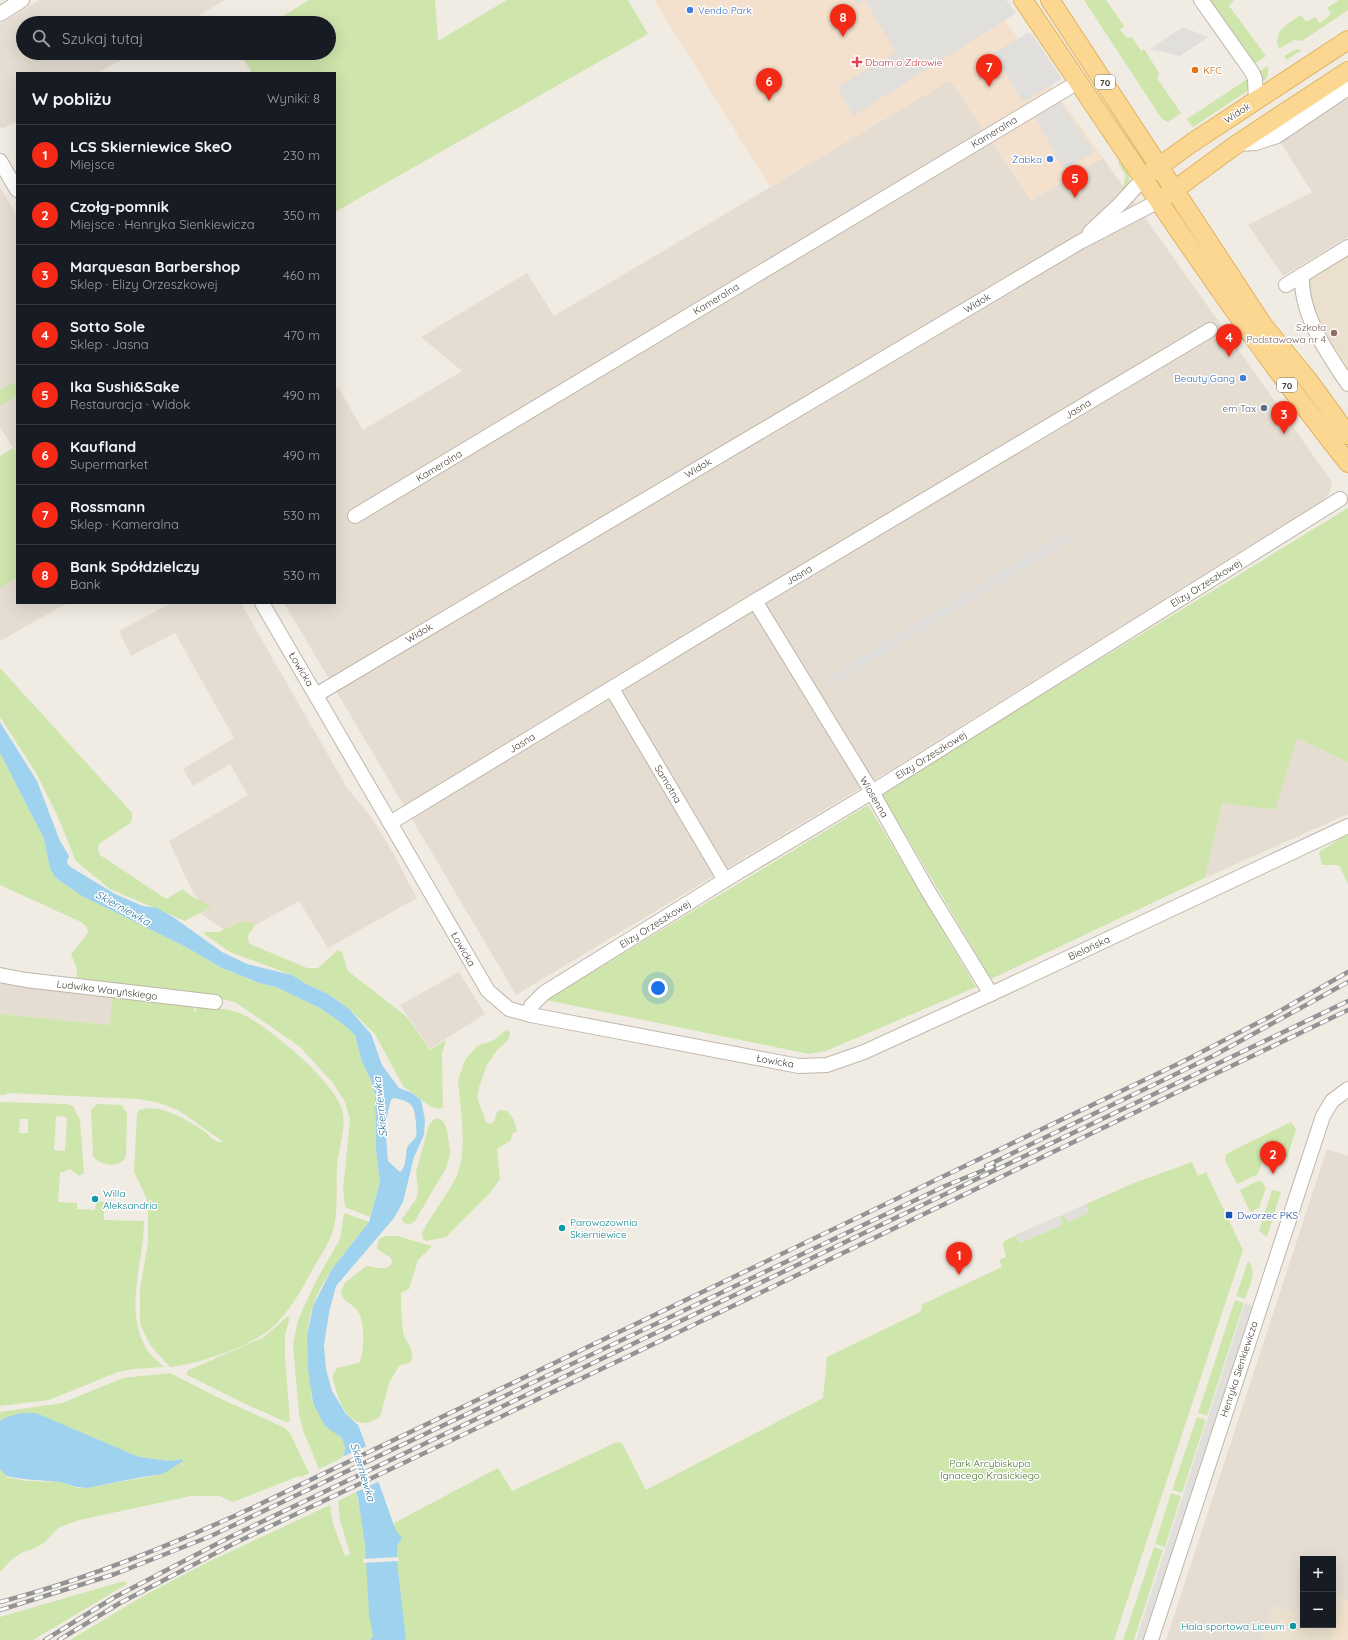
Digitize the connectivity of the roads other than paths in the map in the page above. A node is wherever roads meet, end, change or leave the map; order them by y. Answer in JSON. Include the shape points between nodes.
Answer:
{"nodes":[{"id":1,"x":22,"y":0,"type":"edge"},
{"id":2,"x":1023,"y":0,"type":"edge"},
{"id":3,"x":1050,"y":0,"type":"edge"},
{"id":4,"x":1205,"y":5,"type":"edge"},
{"id":5,"x":0,"y":14,"type":"edge"},
{"id":6,"x":1348,"y":40,"type":"edge"},
{"id":7,"x":1348,"y":71,"type":"edge"},
{"id":8,"x":1078,"y":82,"type":"junction"},
{"id":9,"x":1348,"y":88,"type":"edge"},
{"id":10,"x":1256,"y":101,"type":"junction"},
{"id":11,"x":1237,"y":144,"type":"junction"},
{"id":12,"x":0,"y":161,"type":"edge"},
{"id":13,"x":1159,"y":165,"type":"junction"},
{"id":14,"x":1143,"y":179,"type":"junction"},
{"id":15,"x":16,"y":188,"type":"edge"},
{"id":16,"x":1174,"y":189,"type":"junction"},
{"id":17,"x":1159,"y":201,"type":"junction"},
{"id":18,"x":1080,"y":242,"type":"junction"},
{"id":19,"x":1348,"y":247,"type":"edge"},
{"id":20,"x":1302,"y":275,"type":"junction"},
{"id":21,"x":1286,"y":285,"type":"dead end"},
{"id":22,"x":1210,"y":330,"type":"dead end"},
{"id":23,"x":1348,"y":384,"type":"edge"},
{"id":24,"x":1348,"y":435,"type":"edge"},
{"id":25,"x":1348,"y":463,"type":"edge"},
{"id":26,"x":1340,"y":499,"type":"dead end"},
{"id":27,"x":355,"y":516,"type":"dead end"},
{"id":28,"x":755,"y":601,"type":"junction"},
{"id":29,"x":263,"y":604,"type":"edge"},
{"id":30,"x":612,"y":689,"type":"junction"},
{"id":31,"x":316,"y":695,"type":"junction"},
{"id":32,"x":872,"y":792,"type":"junction"},
{"id":33,"x":390,"y":823,"type":"junction"},
{"id":34,"x":1348,"y":826,"type":"edge"},
{"id":35,"x":725,"y":880,"type":"junction"},
{"id":36,"x":0,"y":975,"type":"edge"},
{"id":37,"x":992,"y":994,"type":"junction"},
{"id":38,"x":215,"y":1002,"type":"dead end"},
{"id":39,"x":531,"y":1015,"type":"junction"},
{"id":40,"x":828,"y":1065,"type":"joint"},
{"id":41,"x":1348,"y":1088,"type":"edge"},
{"id":42,"x":1151,"y":1640,"type":"edge"}],
"edges":[{"from":1,"to":5,"type":"street"},
{"from":2,"to":8,"type":"main road","number":"70"},
{"from":3,"to":13,"type":"main road","number":"70"},
{"from":4,"to":10,"type":"street","via":[[1252,72]]},
{"from":6,"to":10,"type":"main road","name":"Widok"},
{"from":7,"to":11,"type":"main road","name":"Widok"},
{"from":8,"to":14,"type":"main road","number":"70"},
{"from":8,"to":27,"type":"street","name":"Kameralna"},
{"from":9,"to":11,"type":"street","via":[[1277,136],[1256,143]]},
{"from":10,"to":13,"type":"main road","name":"Widok"},
{"from":11,"to":16,"type":"main road","name":"Widok"},
{"from":12,"to":15,"type":"street"},
{"from":13,"to":14,"type":"main road","name":"Widok"},
{"from":13,"to":16,"type":"main road","number":"70"},
{"from":14,"to":17,"type":"main road","number":"70"},
{"from":14,"to":18,"type":"street","name":"Widok"},
{"from":16,"to":17,"type":"main road","name":"Widok"},
{"from":16,"to":24,"type":"main road","number":"70","via":[[1263,325]]},
{"from":17,"to":18,"type":"street","name":"Widok"},
{"from":17,"to":25,"type":"main road","number":"70","via":[[1277,371]]},
{"from":18,"to":31,"type":"street","name":"Widok"},
{"from":19,"to":20,"type":"street"},
{"from":20,"to":21,"type":"street"},
{"from":20,"to":23,"type":"street","via":[[1302,288],[1313,322],[1328,355]]},
{"from":22,"to":28,"type":"street","name":"Jasna"},
{"from":26,"to":32,"type":"street","name":"Elizy Orzeszkowej"},
{"from":28,"to":30,"type":"street","name":"Jasna"},
{"from":28,"to":32,"type":"street","name":"Wiosenna"},
{"from":29,"to":31,"type":"street","name":"Łowicka"},
{"from":30,"to":33,"type":"street","name":"Jasna"},
{"from":30,"to":35,"type":"street","name":"Samotna"},
{"from":31,"to":33,"type":"street","name":"Łowicka"},
{"from":32,"to":35,"type":"street","name":"Elizy Orzeszkowej"},
{"from":32,"to":37,"type":"street","name":"Wiosenna","via":[[928,891]]},
{"from":33,"to":39,"type":"street","name":"Łowicka","via":[[488,991],[509,1009]]},
{"from":34,"to":37,"type":"street","name":"Bielańska"},
{"from":35,"to":39,"type":"street","name":"Elizy Orzeszkowej","via":[[544,993],[531,1006]]},
{"from":36,"to":38,"type":"street","name":"Ludwika Waryńskiego"},
{"from":37,"to":40,"type":"street","name":"Bielańska","via":[[864,1052]]},
{"from":39,"to":40,"type":"street","name":"Łowicka","via":[[799,1066]]},
{"from":41,"to":42,"type":"street","name":"Henryka Sienkiewicza","via":[[1325,1110],[1315,1138]]}]}
